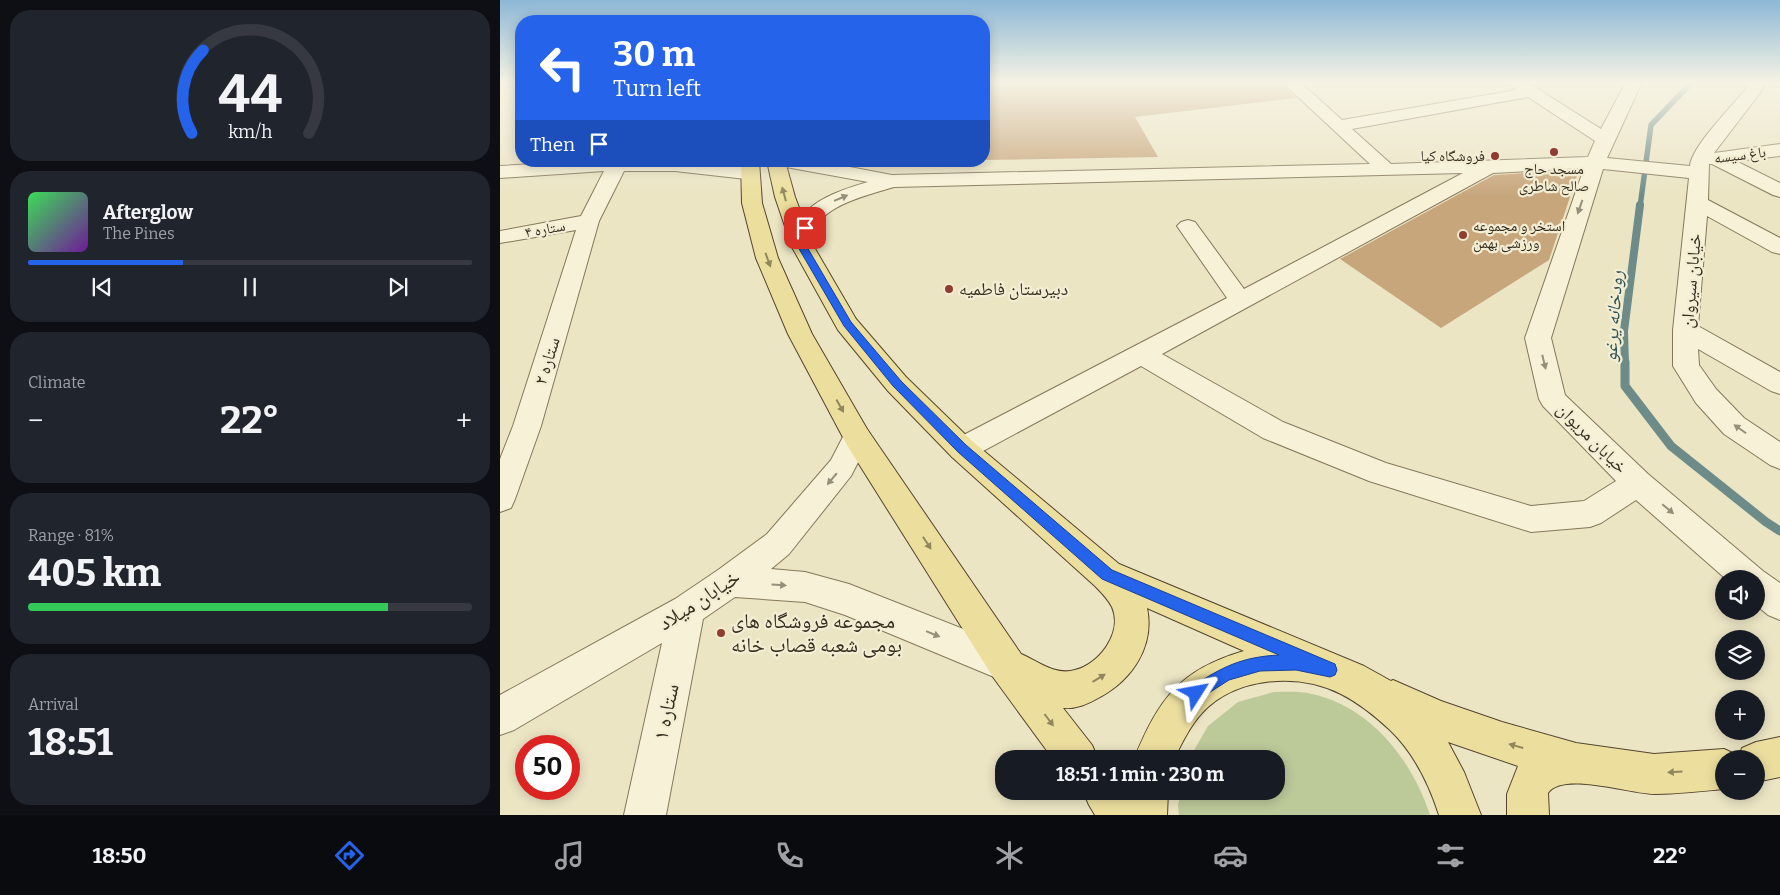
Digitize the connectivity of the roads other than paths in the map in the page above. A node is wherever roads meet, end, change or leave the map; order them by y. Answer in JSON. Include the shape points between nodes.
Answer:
{"nodes":[{"id":1,"x":1331,"y":120,"type":"edge"},
{"id":2,"x":1372,"y":120,"type":"edge"},
{"id":3,"x":1564,"y":120,"type":"edge"},
{"id":4,"x":1615,"y":120,"type":"edge"},
{"id":5,"x":1729,"y":120,"type":"edge"},
{"id":6,"x":1338,"y":126,"type":"junction"},
{"id":7,"x":1600,"y":150,"type":"junction"},
{"id":8,"x":1780,"y":150,"type":"edge"},
{"id":9,"x":1704,"y":163,"type":"junction"},
{"id":10,"x":584,"y":167,"type":"edge"},
{"id":11,"x":616,"y":167,"type":"edge"},
{"id":12,"x":696,"y":167,"type":"edge"},
{"id":13,"x":778,"y":167,"type":"edge"},
{"id":14,"x":818,"y":167,"type":"edge"},
{"id":15,"x":1490,"y":167,"type":"junction"},
{"id":16,"x":1386,"y":169,"type":"junction"},
{"id":17,"x":500,"y":172,"type":"edge"},
{"id":18,"x":747,"y":172,"type":"edge"},
{"id":19,"x":892,"y":181,"type":"junction"},
{"id":20,"x":1780,"y":191,"type":"edge"},
{"id":21,"x":1698,"y":203,"type":"junction"},
{"id":22,"x":590,"y":221,"type":"junction"},
{"id":23,"x":1188,"y":226,"type":"dead end"},
{"id":24,"x":500,"y":237,"type":"edge"},
{"id":25,"x":803,"y":247,"type":"junction"},
{"id":26,"x":1780,"y":247,"type":"edge"},
{"id":27,"x":1240,"y":300,"type":"junction"},
{"id":28,"x":1685,"y":330,"type":"junction"},
{"id":29,"x":1143,"y":355,"type":"junction"},
{"id":30,"x":1780,"y":384,"type":"edge"},
{"id":31,"x":858,"y":438,"type":"junction"},
{"id":32,"x":962,"y":449,"type":"junction"},
{"id":33,"x":1780,"y":457,"type":"edge"},
{"id":34,"x":1637,"y":483,"type":"junction"},
{"id":35,"x":500,"y":499,"type":"edge"},
{"id":36,"x":1739,"y":570,"type":"edge"},
{"id":37,"x":1107,"y":574,"type":"junction"},
{"id":38,"x":730,"y":581,"type":"junction"},
{"id":39,"x":1765,"y":592,"type":"edge"},
{"id":40,"x":1780,"y":604,"type":"edge"},
{"id":41,"x":687,"y":610,"type":"junction"},
{"id":42,"x":1006,"y":664,"type":"junction"},
{"id":43,"x":1346,"y":677,"type":"junction"},
{"id":44,"x":500,"y":716,"type":"edge"},
{"id":45,"x":1071,"y":750,"type":"edge"},
{"id":46,"x":1158,"y":750,"type":"edge"},
{"id":47,"x":1780,"y":757,"type":"edge"},
{"id":48,"x":1765,"y":760,"type":"edge"},
{"id":49,"x":1576,"y":763,"type":"junction"},
{"id":50,"x":1715,"y":770,"type":"edge"},
{"id":51,"x":1110,"y":800,"type":"edge"},
{"id":52,"x":1147,"y":800,"type":"edge"},
{"id":53,"x":645,"y":815,"type":"edge"},
{"id":54,"x":1121,"y":815,"type":"edge"},
{"id":55,"x":1146,"y":815,"type":"edge"},
{"id":56,"x":1460,"y":815,"type":"edge"},
{"id":57,"x":1528,"y":815,"type":"edge"}],
"edges":[{"from":1,"to":6,"type":"street"},
{"from":2,"to":6,"type":"street"},
{"from":3,"to":7,"type":"street"},
{"from":4,"to":7,"type":"street","name":"خیابان مریوان"},
{"from":5,"to":9,"type":"street","via":[[1715,137]]},
{"from":6,"to":16,"type":"street"},
{"from":7,"to":9,"type":"street"},
{"from":7,"to":15,"type":"street"},
{"from":7,"to":34,"type":"street","name":"خیابان مریوان","one_way":true,"via":[[1538,338],[1553,399]]},
{"from":8,"to":9,"type":"street","name":"باغ سیسه"},
{"from":9,"to":20,"type":"street"},
{"from":9,"to":21,"type":"street","name":"خیابان سیروان"},
{"from":10,"to":17,"type":"street"},
{"from":11,"to":22,"type":"street","name":"ستاره ۲"},
{"from":12,"to":18,"type":"street"},
{"from":25,"to":13,"type":"main road","one_way":true},
{"from":14,"to":19,"type":"street"},
{"from":15,"to":16,"type":"street"},
{"from":15,"to":27,"type":"street"},
{"from":16,"to":19,"type":"street"},
{"from":18,"to":31,"type":"main road","one_way":true,"via":[[767,258],[800,334]]},
{"from":25,"to":19,"type":"street","one_way":true,"via":[[805,228],[816,214],[833,202]]},
{"from":21,"to":26,"type":"street"},
{"from":21,"to":28,"type":"street","name":"خیابان سیروان"},
{"from":22,"to":24,"type":"street","name":"ستاره ۴"},
{"from":22,"to":35,"type":"street","name":"ستاره ۲","via":[[527,426]]},
{"from":23,"to":27,"type":"street"},
{"from":25,"to":32,"type":"main road","via":[[847,324],[897,384]]},
{"from":27,"to":29,"type":"street"},
{"from":28,"to":30,"type":"street"},
{"from":33,"to":28,"type":"street","name":"خیابان سیروان","one_way":true,"via":[[1734,426],[1706,396],[1686,366]]},
{"from":29,"to":32,"type":"street"},
{"from":29,"to":34,"type":"street","via":[[1273,430],[1380,473],[1531,519],[1590,514]]},
{"from":31,"to":38,"type":"street","name":"خیابان میلاد","one_way":true,"via":[[841,468],[778,544]]},
{"from":31,"to":42,"type":"main road","one_way":true},
{"from":32,"to":37,"type":"main road"},
{"from":34,"to":36,"type":"street","name":"خیابان مریوان","one_way":true},
{"from":42,"to":37,"type":"main road","one_way":true,"via":[[1029,679],[1050,687],[1076,689],[1112,669],[1126,650],[1132,628],[1130,610],[1123,593]]},
{"from":37,"to":43,"type":"main road"},
{"from":38,"to":41,"type":"street","name":"خیابان میلاد"},
{"from":38,"to":42,"type":"street","one_way":true,"via":[[806,587],[849,600]]},
{"from":39,"to":40,"type":"street"},
{"from":41,"to":44,"type":"street","name":"خیابان میلاد"},
{"from":41,"to":53,"type":"street","name":"ستاره ۱"},
{"from":42,"to":45,"type":"main road","one_way":true},
{"from":43,"to":46,"type":"main road","via":[[1296,662],[1260,663],[1226,674],[1196,693],[1171,722]]},
{"from":49,"to":43,"type":"main road","one_way":true,"via":[[1437,719]]},
{"from":43,"to":56,"type":"main road","via":[[1396,710],[1425,742],[1449,782]]},
{"from":47,"to":48,"type":"main road"},
{"from":50,"to":49,"type":"main road","one_way":true,"via":[[1654,774]]},
{"from":49,"to":57,"type":"main road","via":[[1547,768],[1532,780],[1525,804]]},
{"from":51,"to":54,"type":"main road"},
{"from":52,"to":55,"type":"main road"}]}
